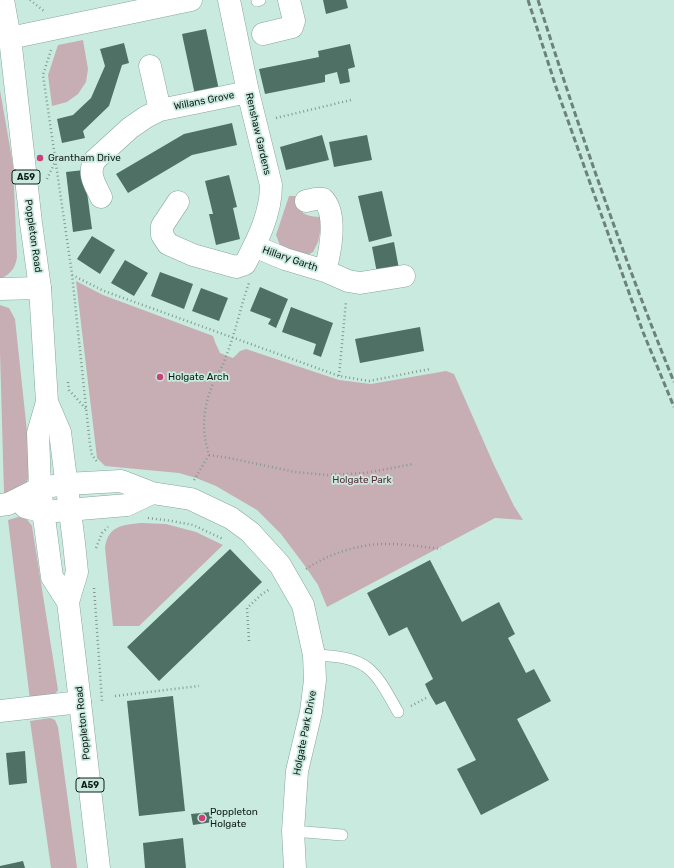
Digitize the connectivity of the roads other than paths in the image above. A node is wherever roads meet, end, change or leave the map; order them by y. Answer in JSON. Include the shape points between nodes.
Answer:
{"nodes":[{"id":1,"x":2,"y":0,"type":"edge"},
{"id":2,"x":191,"y":0,"type":"edge"},
{"id":3,"x":229,"y":0,"type":"edge"},
{"id":4,"x":290,"y":0,"type":"edge"},
{"id":5,"x":263,"y":34,"type":"dead end"},
{"id":6,"x":10,"y":38,"type":"junction"},
{"id":7,"x":150,"y":66,"type":"dead end"},
{"id":8,"x":6,"y":67,"type":"edge"},
{"id":9,"x":248,"y":92,"type":"junction"},
{"id":10,"x":160,"y":110,"type":"junction"},
{"id":11,"x":101,"y":198,"type":"dead end"},
{"id":12,"x":306,"y":201,"type":"dead end"},
{"id":13,"x":178,"y":202,"type":"dead end"},
{"id":14,"x":250,"y":264,"type":"junction"},
{"id":15,"x":325,"y":271,"type":"junction"},
{"id":16,"x":404,"y":276,"type":"dead end"},
{"id":17,"x":40,"y":288,"type":"junction"},
{"id":18,"x":0,"y":289,"type":"edge"},
{"id":19,"x":47,"y":402,"type":"junction"},
{"id":20,"x":66,"y":484,"type":"junction"},
{"id":21,"x":40,"y":488,"type":"junction"},
{"id":22,"x":152,"y":493,"type":"junction"},
{"id":23,"x":4,"y":504,"type":"edge"},
{"id":24,"x":70,"y":509,"type":"junction"},
{"id":25,"x":44,"y":512,"type":"junction"},
{"id":26,"x":68,"y":602,"type":"junction"},
{"id":27,"x":314,"y":655,"type":"junction"},
{"id":28,"x":80,"y":702,"type":"junction"},
{"id":29,"x":0,"y":711,"type":"edge"},
{"id":30,"x":398,"y":712,"type":"dead end"},
{"id":31,"x":293,"y":831,"type":"junction"},
{"id":32,"x":342,"y":835,"type":"dead end"},
{"id":33,"x":99,"y":868,"type":"edge"},
{"id":34,"x":295,"y":868,"type":"edge"}],
"edges":[{"from":1,"to":6,"type":"street","name":"Poppleton Road","number":"A59"},
{"from":2,"to":6,"type":"street"},
{"from":3,"to":9,"type":"street","name":"Renshaw Gardens"},
{"from":4,"to":5,"type":"street","via":[[294,21],[292,27]]},
{"from":6,"to":8,"type":"street","name":"Poppleton Road","number":"A59"},
{"from":7,"to":10,"type":"street","name":"Willans Grove"},
{"from":8,"to":17,"type":"street","name":"Poppleton Road","number":"A59"},
{"from":9,"to":10,"type":"street","name":"Willans Grove"},
{"from":9,"to":14,"type":"street","name":"Renshaw Gardens","via":[[271,186],[269,210]]},
{"from":10,"to":11,"type":"street","name":"Willans Grove","via":[[146,116],[130,128],[95,160],[91,166],[91,175]]},
{"from":12,"to":15,"type":"street","name":"Hillary Garth","via":[[323,199],[331,213],[332,238]]},
{"from":13,"to":14,"type":"street","via":[[162,226],[162,235],[168,244],[193,255],[236,267]]},
{"from":14,"to":15,"type":"street","name":"Hillary Garth","via":[[285,259]]},
{"from":15,"to":16,"type":"street","name":"Hillary Garth","via":[[360,283]]},
{"from":17,"to":18,"type":"street"},
{"from":17,"to":19,"type":"street","name":"Poppleton Road","number":"A59"},
{"from":19,"to":20,"type":"street","name":"Poppleton Road","number":"A59","via":[[60,432]]},
{"from":19,"to":21,"type":"street","name":"Poppleton Road","number":"A59","via":[[38,433]]},
{"from":20,"to":21,"type":"street","name":"Holgate Park Drive"},
{"from":20,"to":22,"type":"street","name":"Holgate Park Drive","via":[[121,481]]},
{"from":20,"to":24,"type":"street","name":"Poppleton Road","number":"A59"},
{"from":21,"to":23,"type":"street","name":"Holgate Park Drive"},
{"from":21,"to":25,"type":"street","name":"Poppleton Road","number":"A59"},
{"from":22,"to":24,"type":"street","via":[[127,505]]},
{"from":22,"to":27,"type":"street","name":"Holgate Park Drive","via":[[191,499],[231,518],[250,532],[280,565],[303,605]]},
{"from":23,"to":25,"type":"street"},
{"from":24,"to":25,"type":"street"},
{"from":24,"to":26,"type":"street","name":"Poppleton Road","number":"A59","via":[[77,572]]},
{"from":25,"to":26,"type":"street","name":"Poppleton Road","number":"A59","via":[[52,577]]},
{"from":26,"to":28,"type":"street","name":"Poppleton Road","number":"A59"},
{"from":27,"to":30,"type":"lane","via":[[340,656],[372,670]]},
{"from":27,"to":31,"type":"street","name":"Holgate Park Drive","via":[[315,680],[311,712],[296,771]]},
{"from":28,"to":29,"type":"street"},
{"from":28,"to":33,"type":"street","name":"Poppleton Road","number":"A59"},
{"from":31,"to":32,"type":"lane"},
{"from":31,"to":34,"type":"street","name":"Holgate Park Drive"}]}
